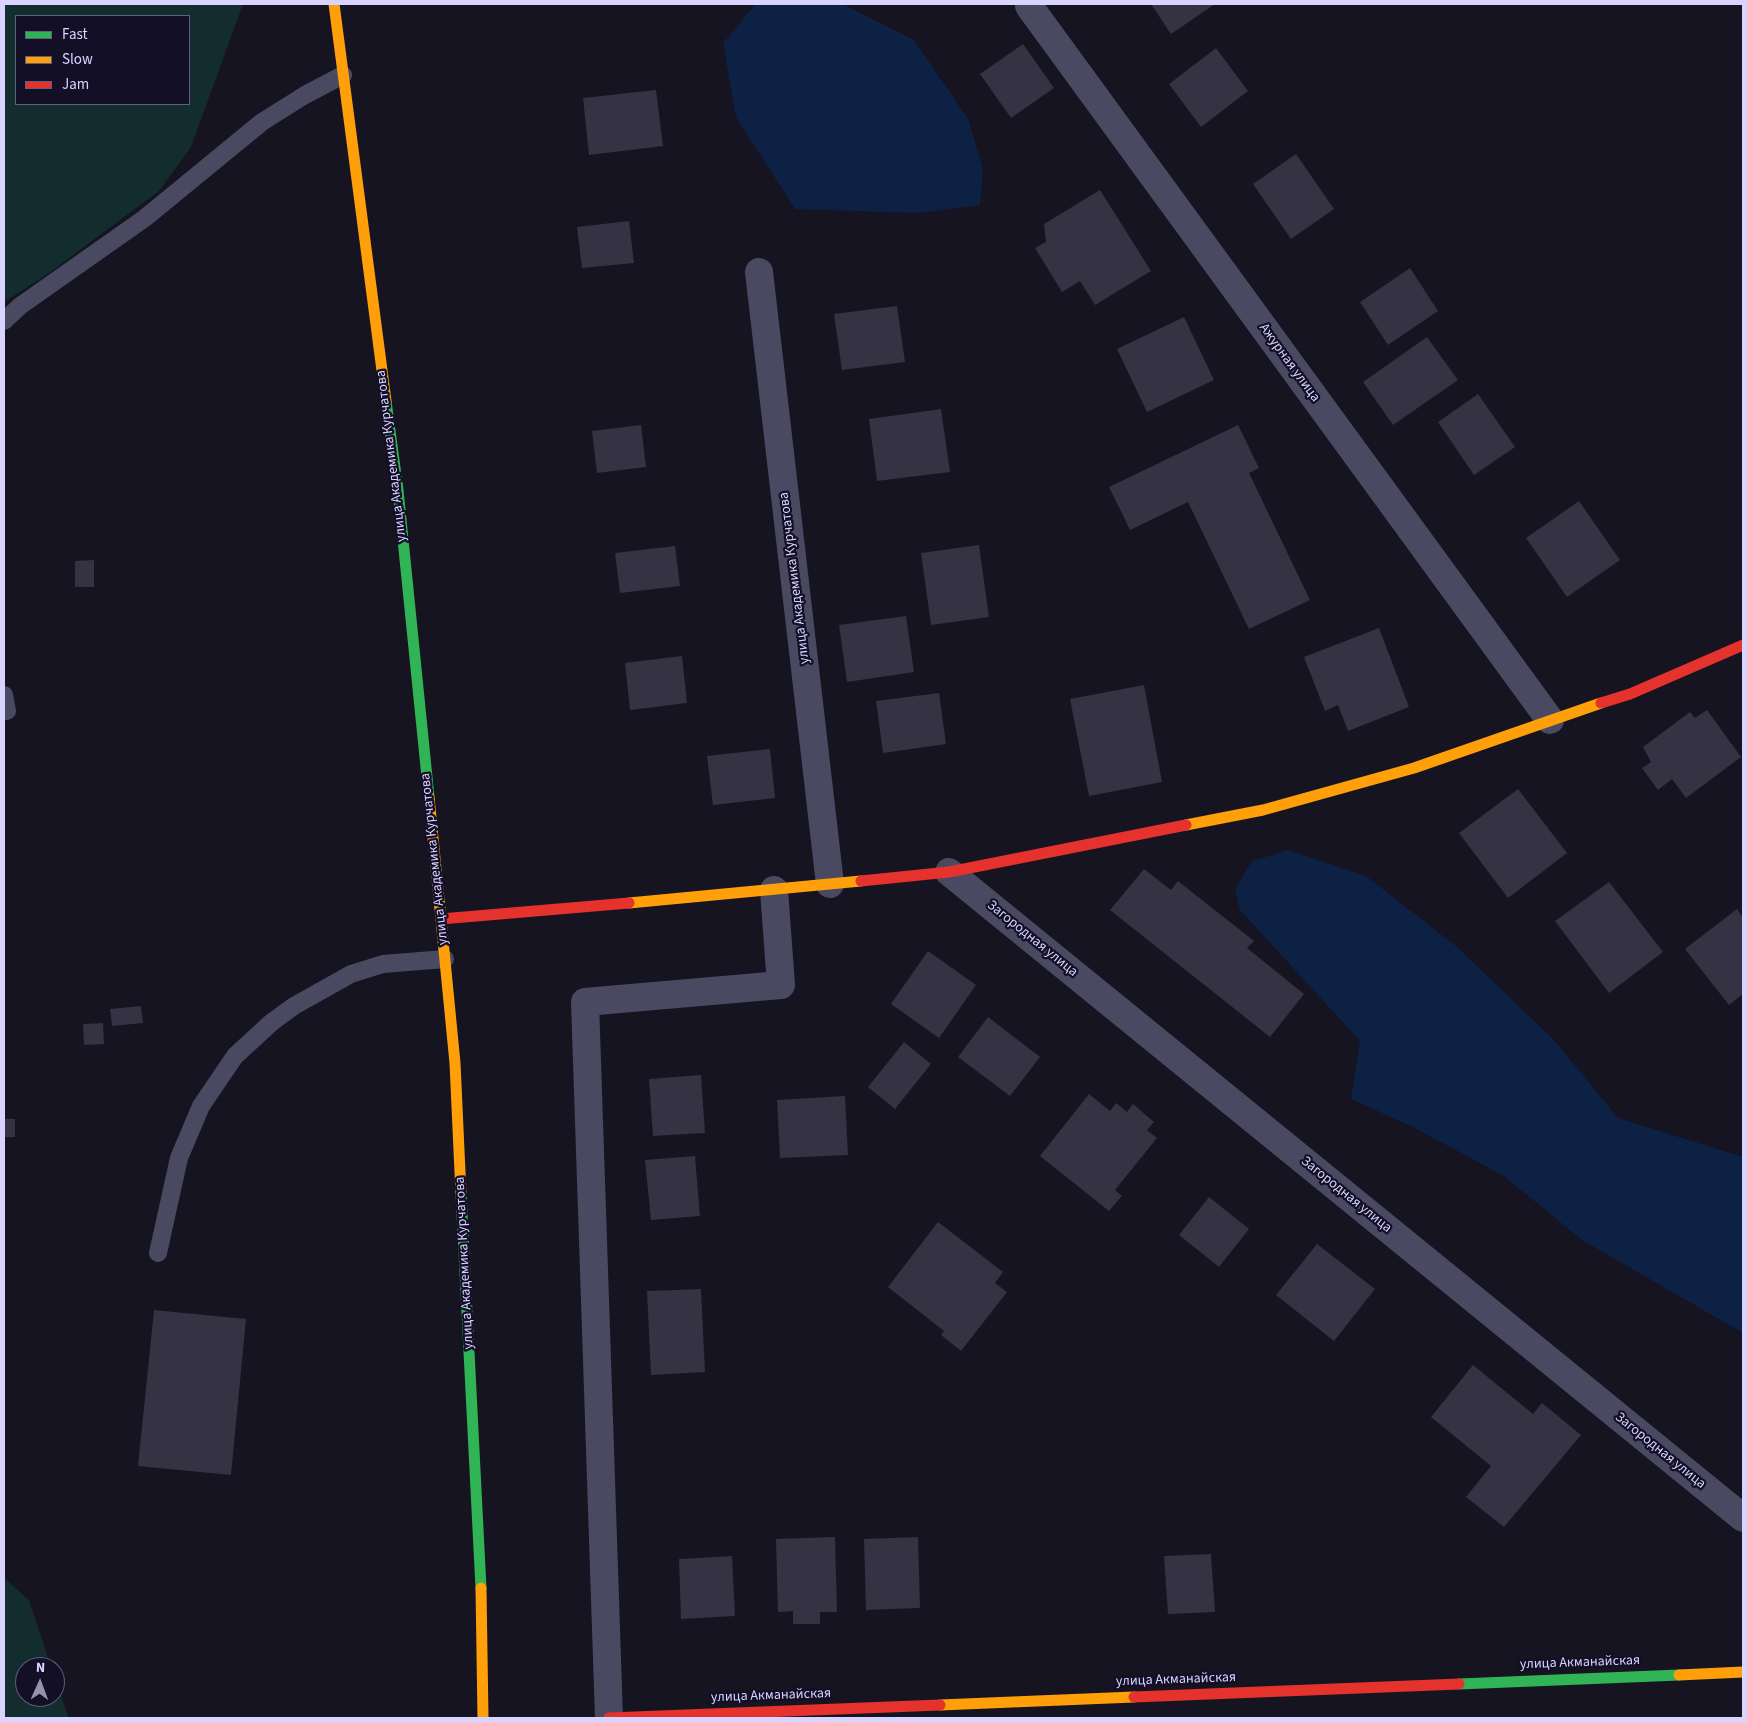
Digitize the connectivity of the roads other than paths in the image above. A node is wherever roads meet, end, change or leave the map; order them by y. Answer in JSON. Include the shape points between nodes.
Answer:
{"nodes":[{"id":1,"x":334,"y":4,"type":"edge"},
{"id":2,"x":1028,"y":6,"type":"dead end"},
{"id":3,"x":343,"y":75,"type":"junction"},
{"id":4,"x":759,"y":272,"type":"dead end"},
{"id":5,"x":4,"y":321,"type":"edge"},
{"id":6,"x":1743,"y":645,"type":"edge"},
{"id":7,"x":1550,"y":720,"type":"junction"},
{"id":8,"x":949,"y":872,"type":"junction"},
{"id":9,"x":830,"y":884,"type":"junction"},
{"id":10,"x":774,"y":890,"type":"junction"},
{"id":11,"x":441,"y":919,"type":"junction"},
{"id":12,"x":445,"y":958,"type":"junction"},
{"id":13,"x":158,"y":1253,"type":"dead end"},
{"id":14,"x":1743,"y":1518,"type":"edge"},
{"id":15,"x":1743,"y":1672,"type":"edge"},
{"id":16,"x":483,"y":1718,"type":"edge"},
{"id":17,"x":609,"y":1718,"type":"edge"}],
"edges":[{"from":1,"to":3,"type":"street","name":"улица Академика Курчатова"},
{"from":2,"to":7,"type":"street","name":"Ажурная улица"},
{"from":3,"to":5,"type":"lane","via":[[262,122],[145,218],[20,306]]},
{"from":3,"to":11,"type":"street","name":"улица Академика Курчатова","via":[[398,490]]},
{"from":4,"to":9,"type":"street","name":"улица Академика Курчатова"},
{"from":6,"to":7,"type":"street","via":[[1630,694]]},
{"from":7,"to":8,"type":"street","via":[[1414,768],[1263,810]]},
{"from":8,"to":9,"type":"street"},
{"from":8,"to":14,"type":"street","name":"Загородная улица"},
{"from":9,"to":10,"type":"street"},
{"from":10,"to":11,"type":"street"},
{"from":10,"to":17,"type":"street","via":[[781,985],[585,1002]]},
{"from":11,"to":12,"type":"street","name":"улица Академика Курчатова"},
{"from":12,"to":13,"type":"lane","via":[[383,964],[351,974],[294,1006],[235,1056],[200,1106],[179,1158]]},
{"from":12,"to":16,"type":"street","name":"улица Академика Курчатова","via":[[455,1063],[481,1595]]},
{"from":15,"to":17,"type":"street","name":"улица Акманайская"}]}
